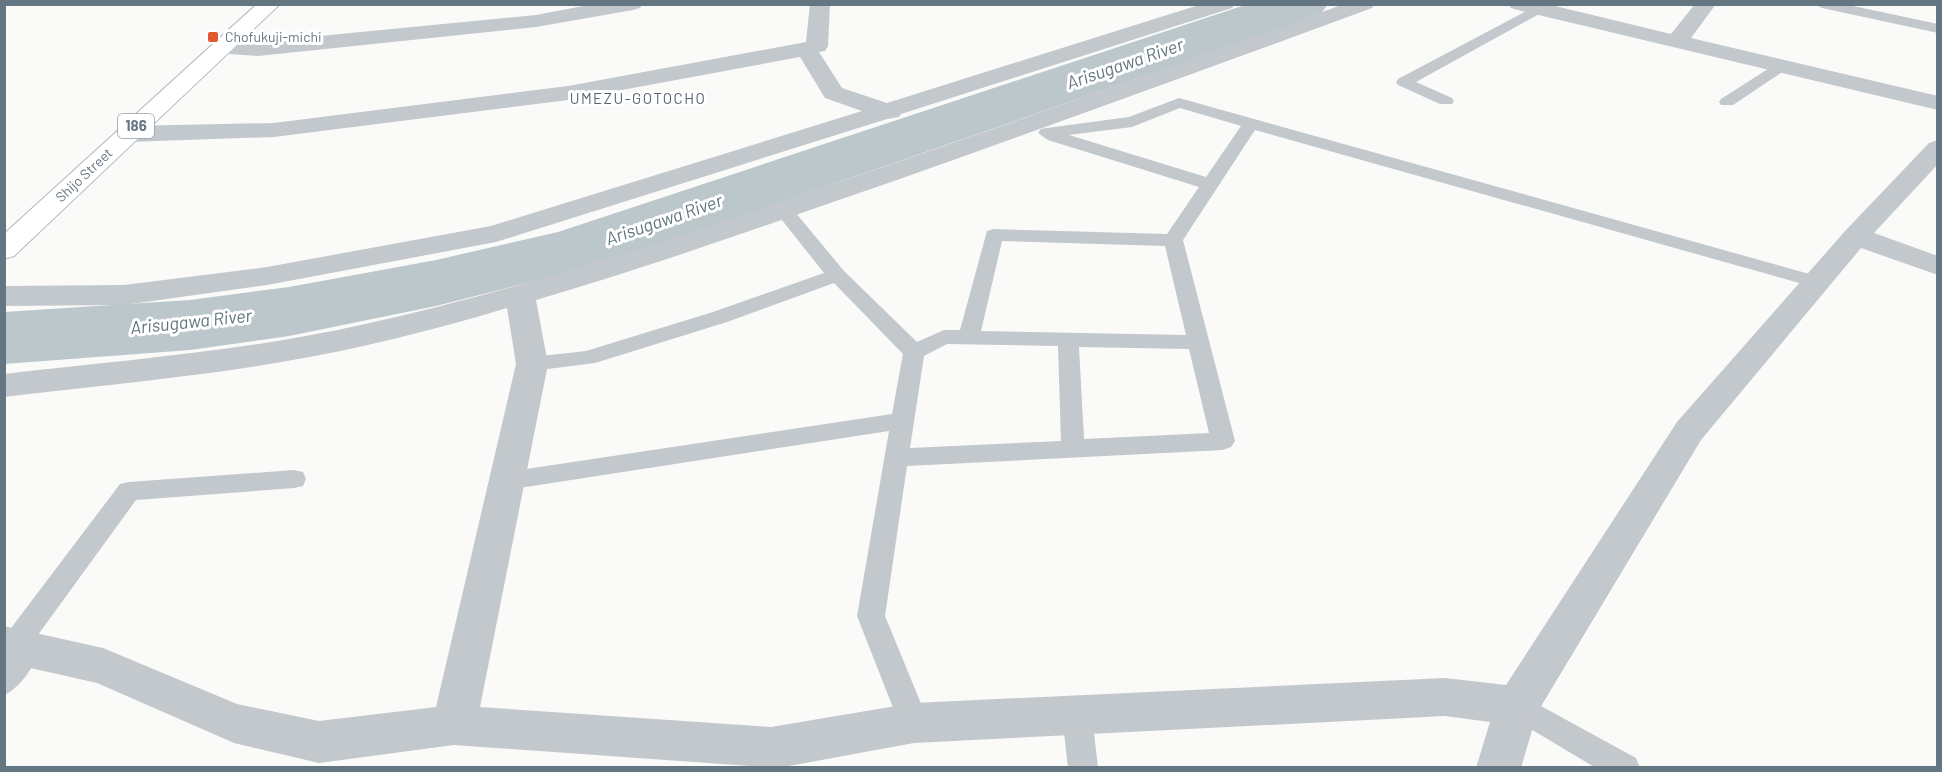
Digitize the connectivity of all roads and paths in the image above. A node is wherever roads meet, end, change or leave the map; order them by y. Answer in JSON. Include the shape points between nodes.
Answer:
{"nodes":[{"id":1,"x":270,"y":4,"type":"edge"},
{"id":2,"x":633,"y":4,"type":"edge"},
{"id":3,"x":820,"y":4,"type":"edge"},
{"id":4,"x":1225,"y":4,"type":"edge"},
{"id":5,"x":1365,"y":4,"type":"edge"},
{"id":6,"x":1706,"y":4,"type":"edge"},
{"id":7,"x":1822,"y":4,"type":"edge"},
{"id":8,"x":1527,"y":7,"type":"edge"},
{"id":9,"x":534,"y":13,"type":"edge"},
{"id":10,"x":1938,"y":29,"type":"edge"},
{"id":11,"x":1676,"y":42,"type":"junction"},
{"id":12,"x":221,"y":48,"type":"junction"},
{"id":13,"x":806,"y":49,"type":"junction"},
{"id":14,"x":1782,"y":65,"type":"junction"},
{"id":15,"x":1446,"y":100,"type":"dead end"},
{"id":16,"x":1936,"y":101,"type":"edge"},
{"id":17,"x":1726,"y":102,"type":"dead end"},
{"id":18,"x":890,"y":112,"type":"junction"},
{"id":19,"x":1251,"y":123,"type":"junction"},
{"id":20,"x":1039,"y":129,"type":"junction"},
{"id":21,"x":129,"y":134,"type":"junction"},
{"id":22,"x":1938,"y":148,"type":"edge"},
{"id":23,"x":1209,"y":184,"type":"junction"},
{"id":24,"x":783,"y":210,"type":"junction"},
{"id":25,"x":1856,"y":236,"type":"junction"},
{"id":26,"x":1173,"y":240,"type":"junction"},
{"id":27,"x":4,"y":250,"type":"edge"},
{"id":28,"x":1938,"y":266,"type":"edge"},
{"id":29,"x":837,"y":275,"type":"junction"},
{"id":30,"x":1817,"y":282,"type":"junction"},
{"id":31,"x":4,"y":296,"type":"edge"},
{"id":32,"x":520,"y":296,"type":"junction"},
{"id":33,"x":969,"y":337,"type":"junction"},
{"id":34,"x":1068,"y":339,"type":"junction"},
{"id":35,"x":1198,"y":342,"type":"junction"},
{"id":36,"x":914,"y":352,"type":"junction"},
{"id":37,"x":532,"y":364,"type":"junction"},
{"id":38,"x":4,"y":386,"type":"edge"},
{"id":39,"x":901,"y":422,"type":"junction"},
{"id":40,"x":1073,"y":448,"type":"junction"},
{"id":41,"x":896,"y":458,"type":"junction"},
{"id":42,"x":294,"y":479,"type":"dead end"},
{"id":43,"x":506,"y":481,"type":"junction"},
{"id":44,"x":13,"y":655,"type":"edge"},
{"id":45,"x":1517,"y":706,"type":"junction"},
{"id":46,"x":1077,"y":715,"type":"junction"},
{"id":47,"x":914,"y":723,"type":"junction"},
{"id":48,"x":454,"y":725,"type":"junction"},
{"id":49,"x":1083,"y":768,"type":"edge"},
{"id":50,"x":1498,"y":768,"type":"edge"},
{"id":51,"x":1625,"y":768,"type":"edge"}],
"edges":[{"from":1,"to":12,"type":"main road","name":"Shijo Street","number":"186"},
{"from":2,"to":9,"type":"street"},
{"from":3,"to":13,"type":"street","via":[[817,46]]},
{"from":4,"to":18,"type":"street"},
{"from":5,"to":20,"type":"street"},
{"from":6,"to":11,"type":"street"},
{"from":7,"to":10,"type":"lane"},
{"from":8,"to":11,"type":"street"},
{"from":8,"to":15,"type":"lane","via":[[1404,82]]},
{"from":9,"to":12,"type":"street","via":[[258,50]]},
{"from":11,"to":14,"type":"street"},
{"from":12,"to":21,"type":"main road","name":"Shijo Street","number":"186"},
{"from":13,"to":18,"type":"street","via":[[833,93]]},
{"from":13,"to":21,"type":"street","via":[[568,93],[274,130]]},
{"from":14,"to":16,"type":"street"},
{"from":14,"to":17,"type":"lane"},
{"from":18,"to":31,"type":"street","via":[[496,234],[267,276],[135,293]]},
{"from":19,"to":20,"type":"lane","via":[[1179,103],[1132,122]]},
{"from":19,"to":23,"type":"lane"},
{"from":19,"to":30,"type":"lane"},
{"from":20,"to":23,"type":"lane"},
{"from":20,"to":24,"type":"street"},
{"from":21,"to":27,"type":"main road","name":"Shijo Street","number":"186"},
{"from":22,"to":25,"type":"street"},
{"from":23,"to":26,"type":"lane"},
{"from":24,"to":29,"type":"lane"},
{"from":24,"to":32,"type":"street"},
{"from":25,"to":28,"type":"street"},
{"from":25,"to":30,"type":"street"},
{"from":26,"to":33,"type":"lane","via":[[994,235]]},
{"from":26,"to":35,"type":"lane"},
{"from":29,"to":36,"type":"lane"},
{"from":29,"to":37,"type":"lane","via":[[587,358]]},
{"from":30,"to":45,"type":"street","via":[[1689,431]]},
{"from":32,"to":37,"type":"street"},
{"from":32,"to":38,"type":"street","via":[[351,338],[245,356]]},
{"from":33,"to":34,"type":"lane"},
{"from":33,"to":36,"type":"lane","via":[[944,337]]},
{"from":34,"to":35,"type":"lane"},
{"from":34,"to":40,"type":"lane"},
{"from":35,"to":40,"type":"lane","via":[[1223,441]]},
{"from":36,"to":39,"type":"lane"},
{"from":37,"to":43,"type":"street"},
{"from":39,"to":41,"type":"lane"},
{"from":39,"to":43,"type":"lane"},
{"from":40,"to":41,"type":"lane"},
{"from":41,"to":47,"type":"lane","via":[[872,616]]},
{"from":42,"to":44,"type":"lane","via":[[129,491]]},
{"from":43,"to":48,"type":"street"},
{"from":44,"to":48,"type":"street","via":[[103,666],[234,723],[319,742]]},
{"from":45,"to":46,"type":"street","via":[[1444,697]]},
{"from":45,"to":50,"type":"street"},
{"from":45,"to":51,"type":"lane"},
{"from":46,"to":47,"type":"street"},
{"from":46,"to":49,"type":"lane"},
{"from":47,"to":48,"type":"street","via":[[771,748]]}]}
